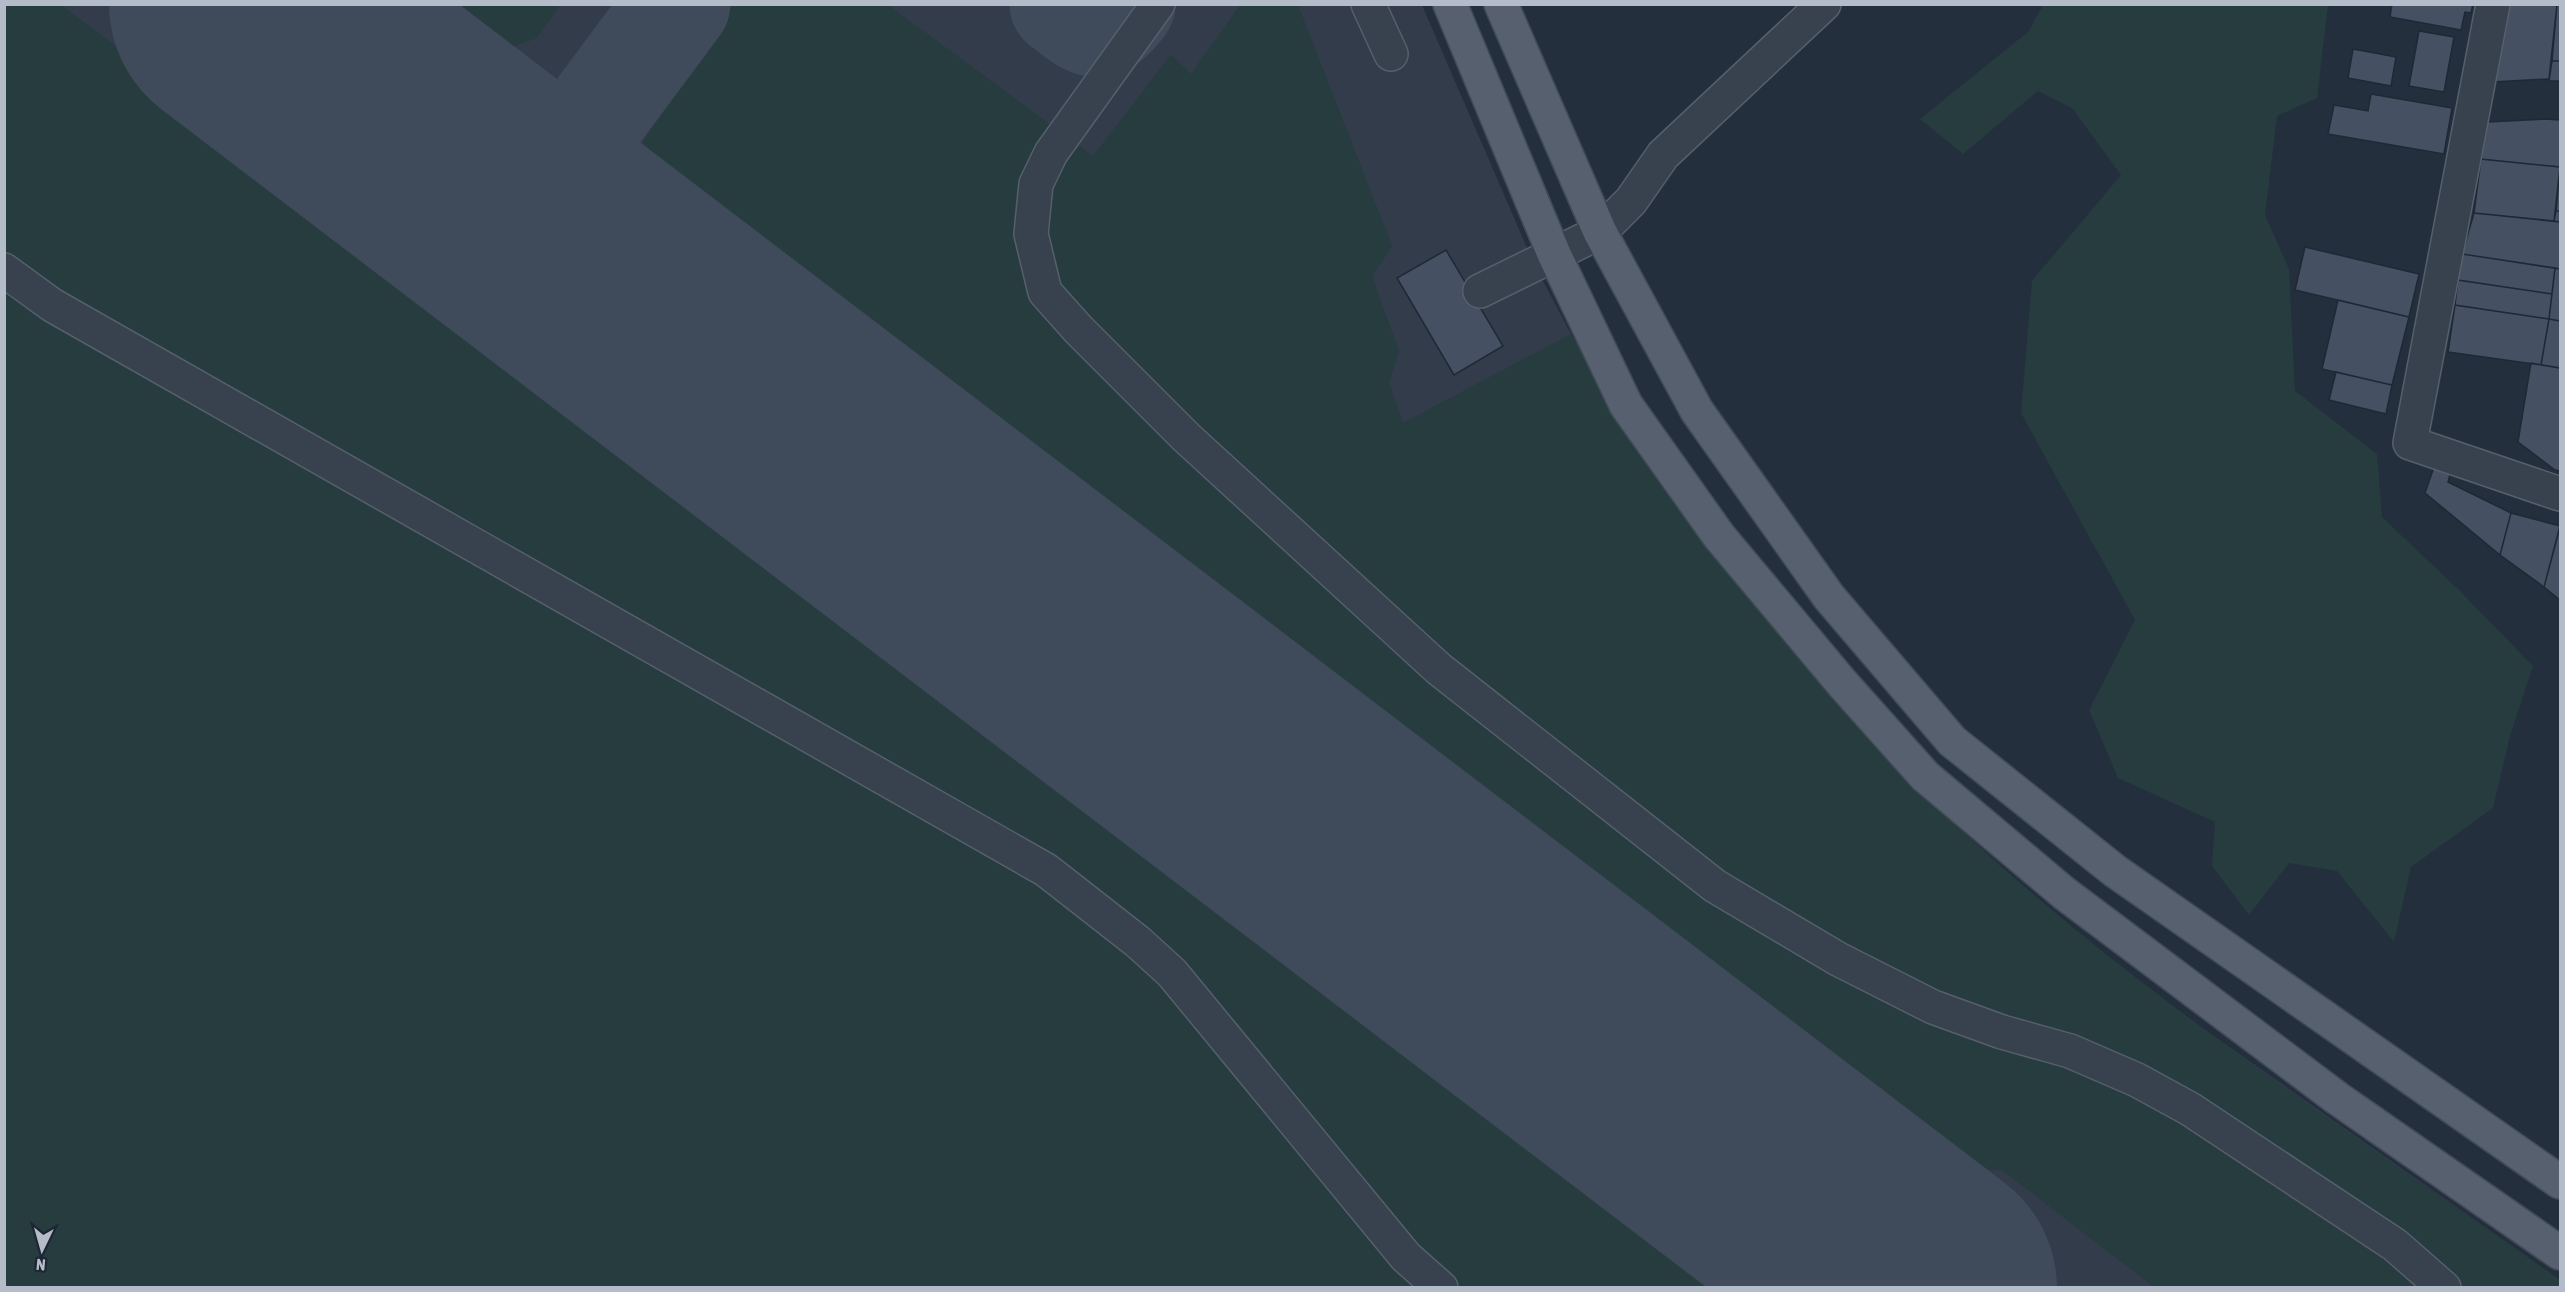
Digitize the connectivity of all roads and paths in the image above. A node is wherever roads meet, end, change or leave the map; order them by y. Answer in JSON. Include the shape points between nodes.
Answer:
{"nodes":[{"id":1,"x":1158,"y":4,"type":"edge"},
{"id":2,"x":1368,"y":4,"type":"edge"},
{"id":3,"x":1450,"y":4,"type":"edge"},
{"id":4,"x":1501,"y":4,"type":"edge"},
{"id":5,"x":1824,"y":4,"type":"edge"},
{"id":6,"x":2493,"y":4,"type":"edge"},
{"id":7,"x":1391,"y":54,"type":"dead end"},
{"id":8,"x":1600,"y":232,"type":"junction"},
{"id":9,"x":1554,"y":254,"type":"junction"},
{"id":10,"x":4,"y":270,"type":"edge"},
{"id":11,"x":1480,"y":291,"type":"dead end"},
{"id":12,"x":2560,"y":494,"type":"edge"},
{"id":13,"x":2560,"y":1182,"type":"edge"},
{"id":14,"x":2560,"y":1253,"type":"edge"},
{"id":15,"x":1441,"y":1287,"type":"edge"},
{"id":16,"x":2444,"y":1287,"type":"edge"}],
"edges":[{"from":1,"to":16,"type":"street","via":[[1051,153],[1035,184],[1031,234],[1045,292],[1187,438],[1439,669],[1715,885],[1838,959],[1933,1007],[2070,1051],[2137,1080],[2190,1109],[2396,1245]]},
{"from":2,"to":7,"type":"street"},
{"from":3,"to":9,"type":"main road"},
{"from":4,"to":8,"type":"main road"},
{"from":5,"to":8,"type":"street","via":[[1663,156],[1631,201]]},
{"from":6,"to":12,"type":"street","via":[[2410,443]]},
{"from":8,"to":9,"type":"street"},
{"from":8,"to":13,"type":"main road","via":[[1697,411],[1829,597],[1952,741],[2115,871]]},
{"from":9,"to":11,"type":"street"},
{"from":9,"to":14,"type":"main road","via":[[1632,415],[1719,536],[1925,776],[2064,893],[2337,1098]]},
{"from":10,"to":15,"type":"street","via":[[63,311],[1046,870],[1172,973],[1406,1257]]}]}
